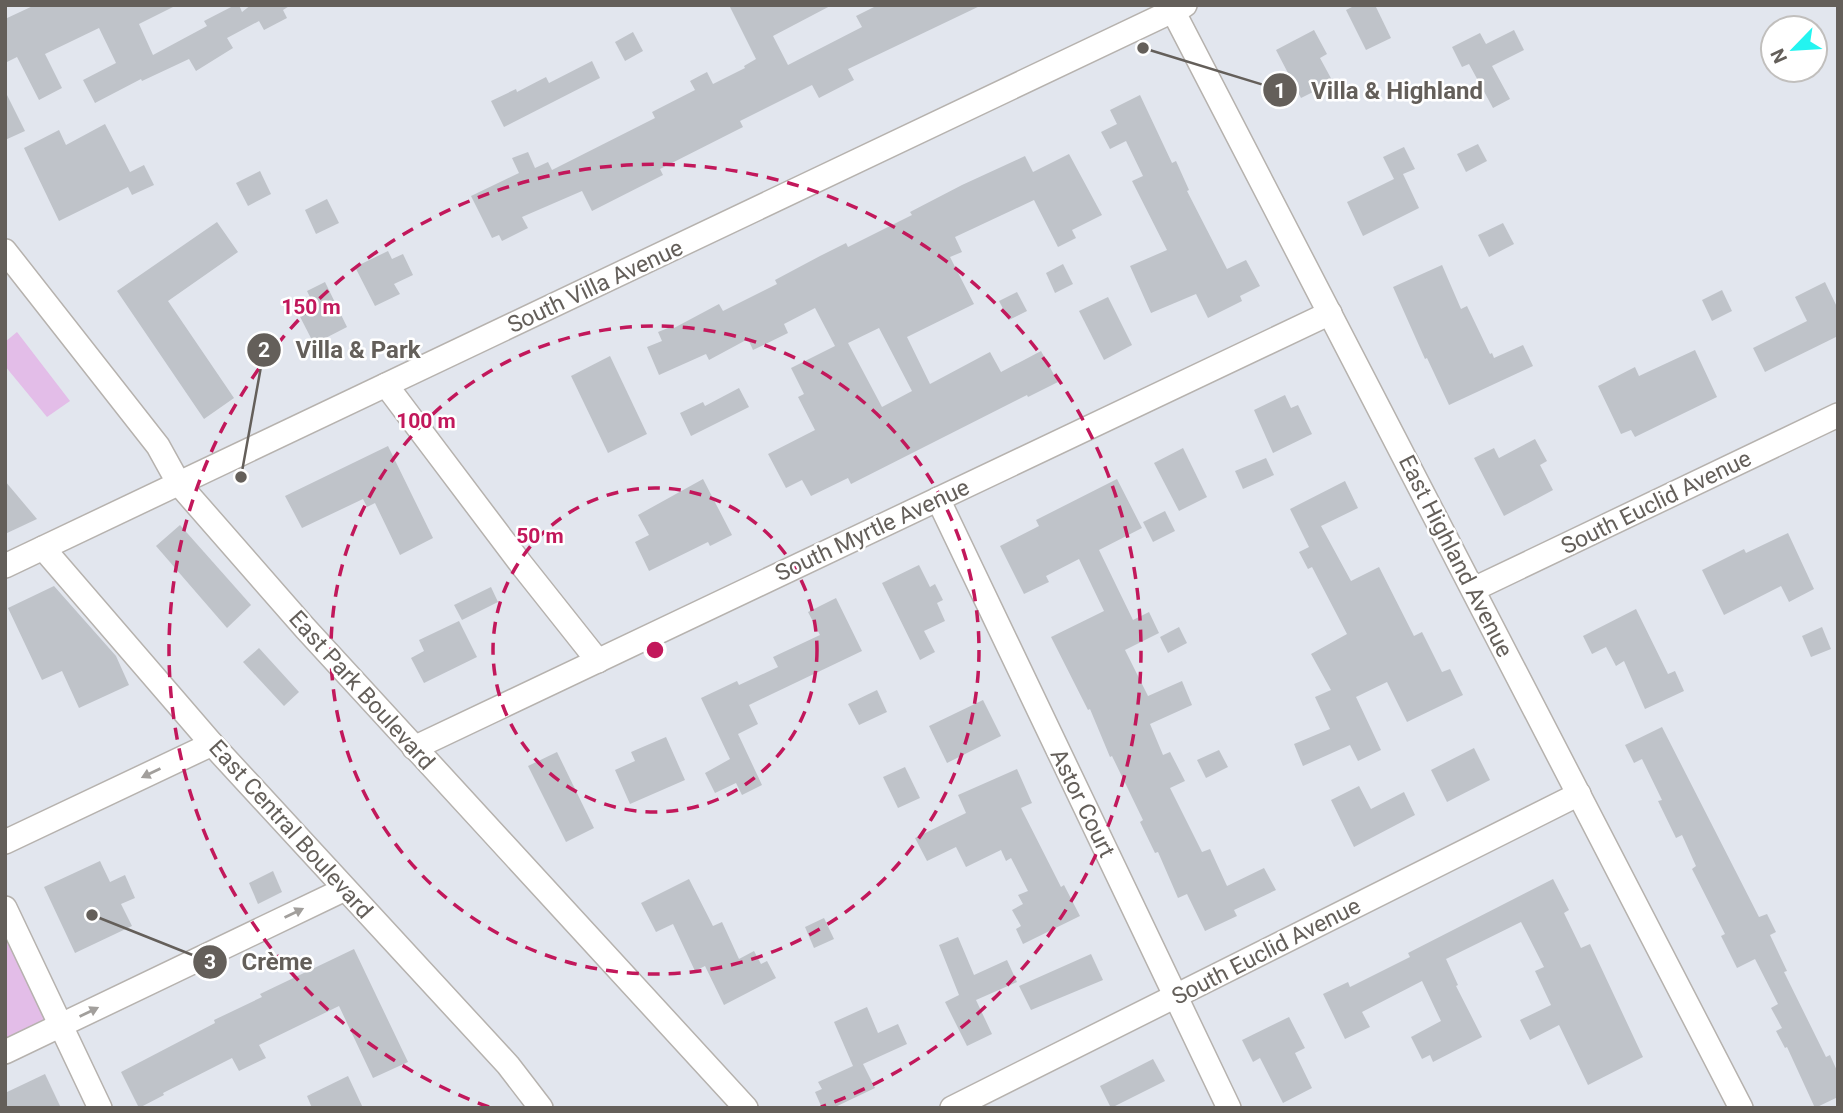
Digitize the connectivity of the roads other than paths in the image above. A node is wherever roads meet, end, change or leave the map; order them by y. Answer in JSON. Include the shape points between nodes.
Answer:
{"nodes":[{"id":1,"x":1176,"y":7,"type":"edge"},
{"id":2,"x":5,"y":251,"type":"edge"},
{"id":3,"x":1330,"y":313,"type":"junction"},
{"id":4,"x":386,"y":385,"type":"junction"},
{"id":5,"x":1838,"y":415,"type":"edge"},
{"id":6,"x":179,"y":484,"type":"junction"},
{"id":7,"x":938,"y":499,"type":"junction"},
{"id":8,"x":43,"y":548,"type":"junction"},
{"id":9,"x":5,"y":566,"type":"edge"},
{"id":10,"x":1474,"y":589,"type":"junction"},
{"id":11,"x":598,"y":661,"type":"junction"},
{"id":12,"x":212,"y":744,"type":"junction"},
{"id":13,"x":414,"y":748,"type":"junction"},
{"id":14,"x":1580,"y":794,"type":"junction"},
{"id":15,"x":5,"y":842,"type":"edge"},
{"id":16,"x":345,"y":889,"type":"junction"},
{"id":17,"x":5,"y":908,"type":"edge"},
{"id":18,"x":1176,"y":996,"type":"junction"},
{"id":19,"x":61,"y":1026,"type":"junction"},
{"id":20,"x":5,"y":1052,"type":"edge"},
{"id":21,"x":100,"y":1108,"type":"edge"},
{"id":22,"x":541,"y":1108,"type":"edge"},
{"id":23,"x":746,"y":1108,"type":"edge"},
{"id":24,"x":952,"y":1108,"type":"edge"},
{"id":25,"x":1229,"y":1108,"type":"edge"},
{"id":26,"x":1741,"y":1108,"type":"edge"}],
"edges":[{"from":1,"to":3,"type":"street","name":"East Highland Avenue"},
{"from":1,"to":4,"type":"street","name":"South Villa Avenue"},
{"from":2,"to":6,"type":"street","name":"East Park Boulevard","via":[[158,446]]},
{"from":3,"to":7,"type":"street","name":"South Myrtle Avenue"},
{"from":3,"to":10,"type":"street","name":"East Highland Avenue"},
{"from":4,"to":6,"type":"street","name":"South Villa Avenue"},
{"from":4,"to":11,"type":"street"},
{"from":5,"to":10,"type":"street","name":"South Euclid Avenue"},
{"from":6,"to":8,"type":"street","name":"South Villa Avenue"},
{"from":6,"to":13,"type":"street","name":"East Park Boulevard"},
{"from":7,"to":11,"type":"street","name":"South Myrtle Avenue"},
{"from":7,"to":18,"type":"street","name":"Astor Court"},
{"from":8,"to":9,"type":"street","name":"South Villa Avenue"},
{"from":8,"to":12,"type":"street","name":"East Central Boulevard"},
{"from":10,"to":14,"type":"street","name":"East Highland Avenue"},
{"from":11,"to":13,"type":"street","name":"South Myrtle Avenue"},
{"from":12,"to":15,"type":"street","one_way":true},
{"from":12,"to":16,"type":"street","name":"East Central Boulevard"},
{"from":13,"to":23,"type":"street","name":"East Park Boulevard"},
{"from":14,"to":18,"type":"street","name":"South Euclid Avenue"},
{"from":14,"to":26,"type":"street","name":"East Highland Avenue"},
{"from":19,"to":16,"type":"street","one_way":true},
{"from":16,"to":22,"type":"street","name":"East Central Boulevard","via":[[508,1065]]},
{"from":17,"to":19,"type":"street"},
{"from":18,"to":24,"type":"street","name":"South Euclid Avenue"},
{"from":18,"to":25,"type":"street","name":"Astor Court"},
{"from":19,"to":20,"type":"street"},
{"from":19,"to":21,"type":"street"}]}
